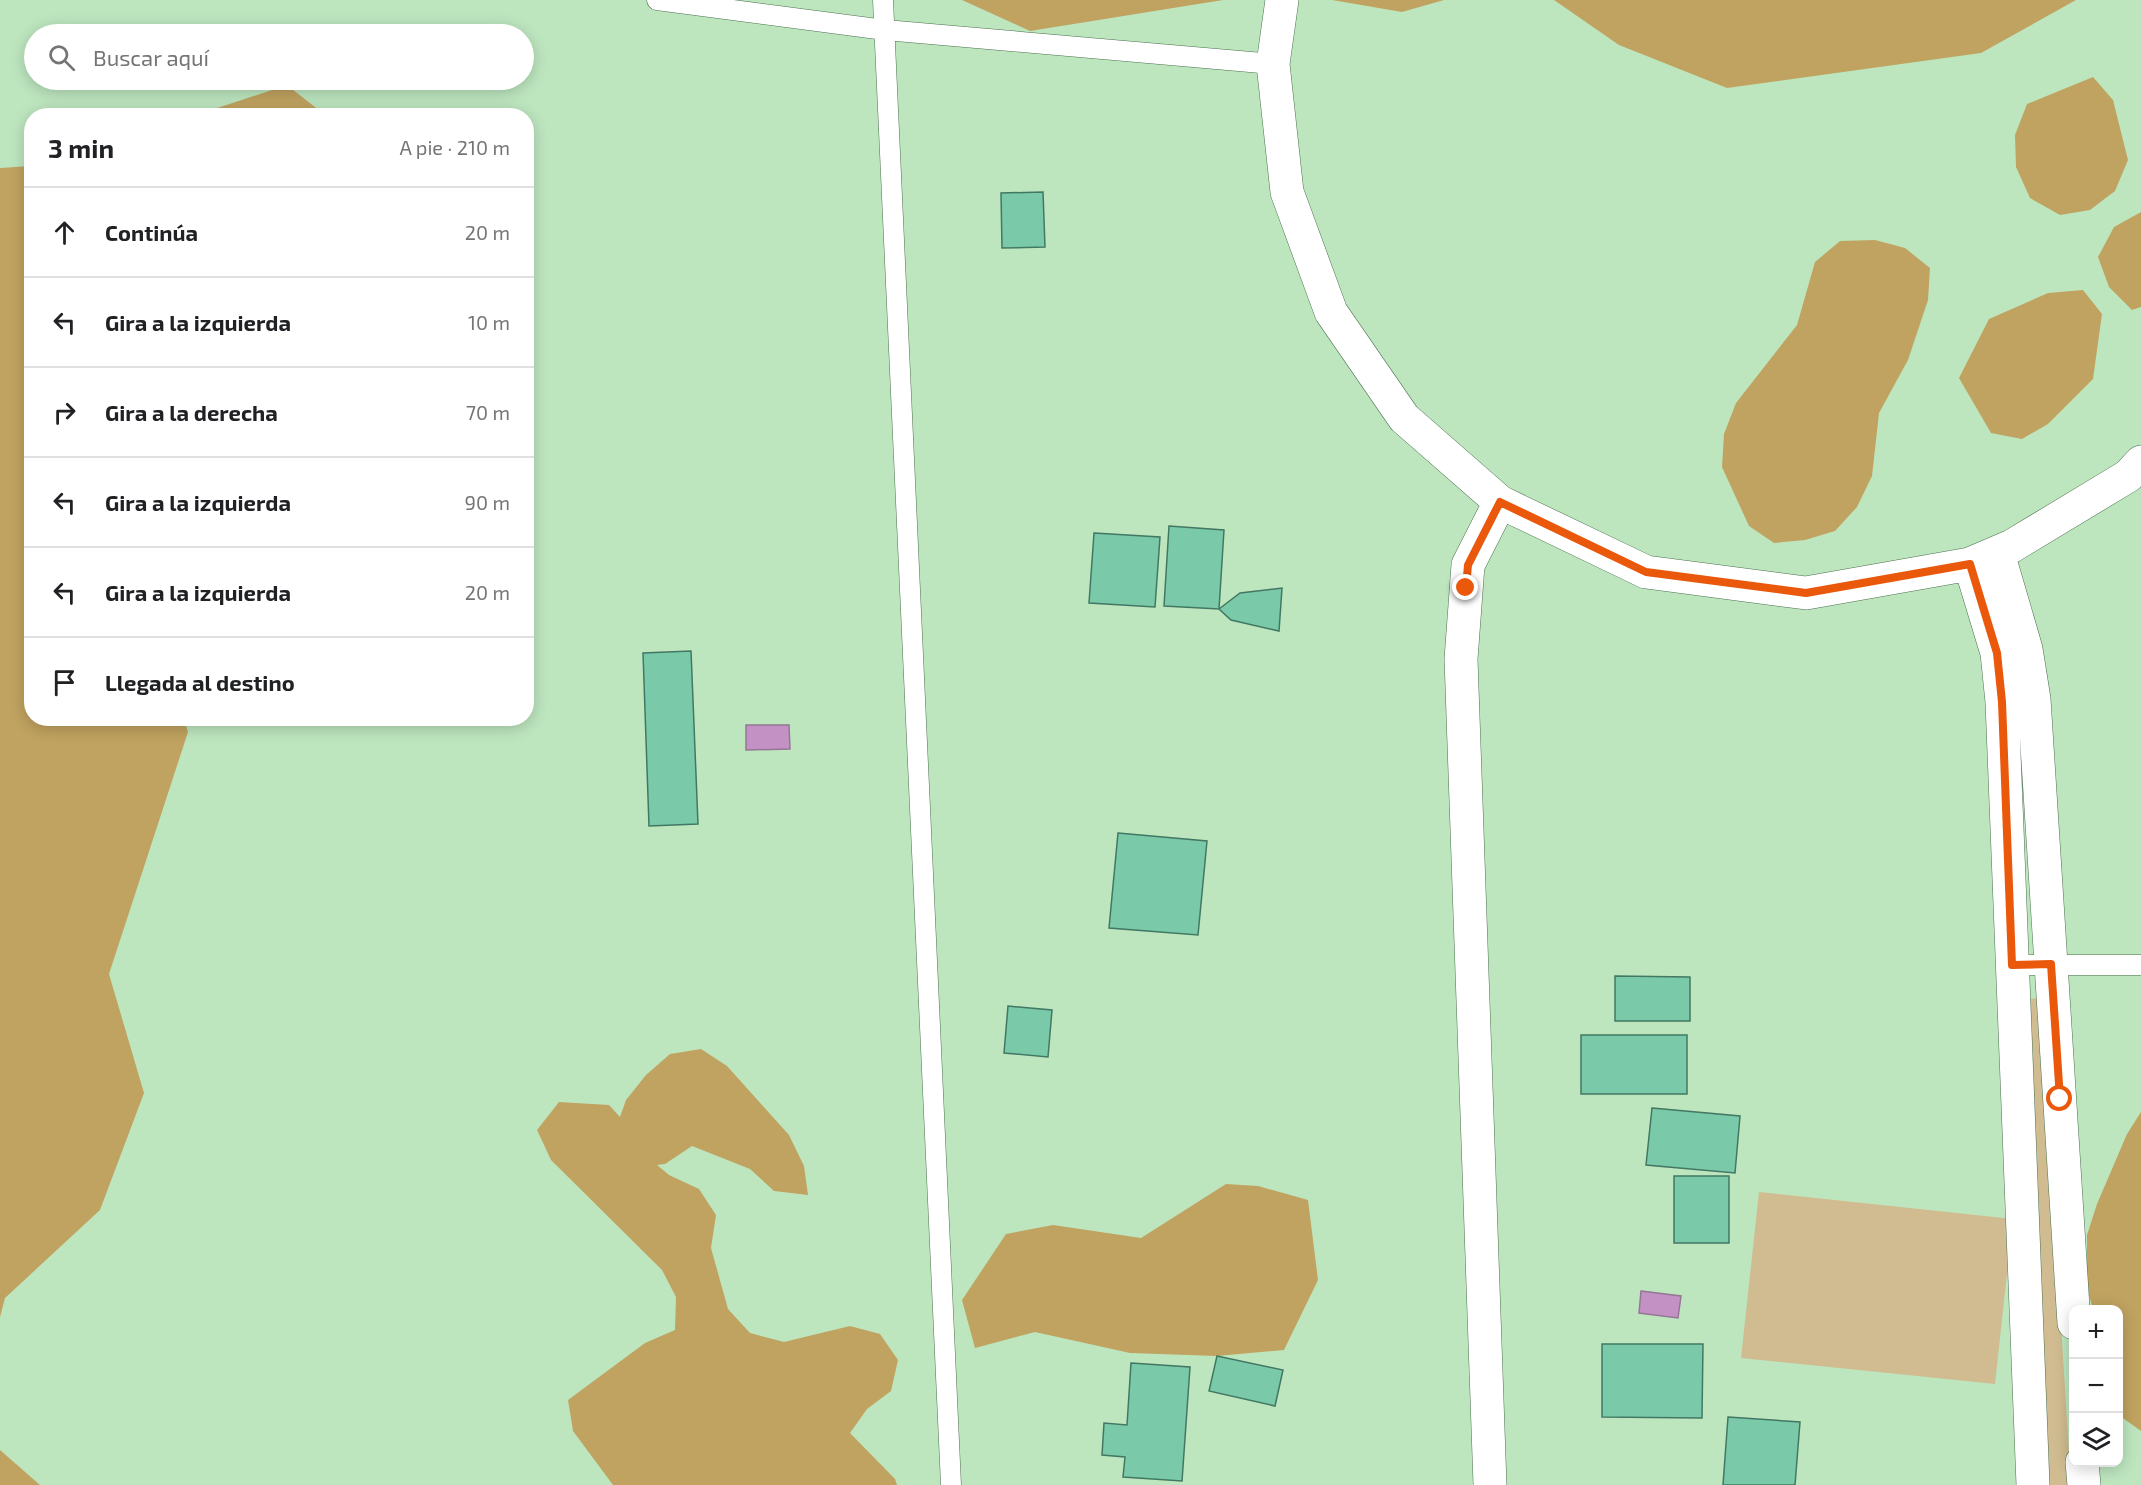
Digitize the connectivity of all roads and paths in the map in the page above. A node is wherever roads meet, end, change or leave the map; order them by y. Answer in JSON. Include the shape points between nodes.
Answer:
{"nodes":[{"id":1,"x":657,"y":0,"type":"edge"},
{"id":2,"x":883,"y":0,"type":"edge"},
{"id":3,"x":1282,"y":0,"type":"edge"},
{"id":4,"x":885,"y":30,"type":"junction"},
{"id":5,"x":1273,"y":64,"type":"junction"},
{"id":6,"x":2141,"y":462,"type":"edge"},
{"id":7,"x":1500,"y":502,"type":"junction"},
{"id":8,"x":1984,"y":558,"type":"junction"},
{"id":9,"x":2051,"y":964,"type":"junction"},
{"id":10,"x":2012,"y":965,"type":"junction"},
{"id":11,"x":2141,"y":965,"type":"edge"},
{"id":12,"x":2072,"y":1305,"type":"edge"},
{"id":13,"x":2082,"y":1467,"type":"edge"},
{"id":14,"x":951,"y":1485,"type":"edge"},
{"id":15,"x":1490,"y":1485,"type":"edge"},
{"id":16,"x":2033,"y":1485,"type":"edge"},
{"id":17,"x":2084,"y":1485,"type":"edge"}],
"edges":[{"from":1,"to":4,"type":"lane"},
{"from":2,"to":4,"type":"lane"},
{"from":3,"to":5,"type":"street"},
{"from":4,"to":5,"type":"lane"},
{"from":4,"to":14,"type":"lane"},
{"from":5,"to":7,"type":"street","via":[[1287,192],[1331,312],[1404,418]]},
{"from":6,"to":8,"type":"street","via":[[2128,476],[2012,546]]},
{"from":7,"to":8,"type":"street","via":[[1646,572],[1806,593]]},
{"from":7,"to":15,"type":"street","via":[[1468,565],[1461,659]]},
{"from":8,"to":9,"type":"street","via":[[2026,649],[2034,699]]},
{"from":8,"to":10,"type":"street","via":[[2002,702]]},
{"from":9,"to":10,"type":"lane"},
{"from":9,"to":11,"type":"lane"},
{"from":9,"to":12,"type":"street"},
{"from":10,"to":16,"type":"street"},
{"from":13,"to":17,"type":"street"}]}
